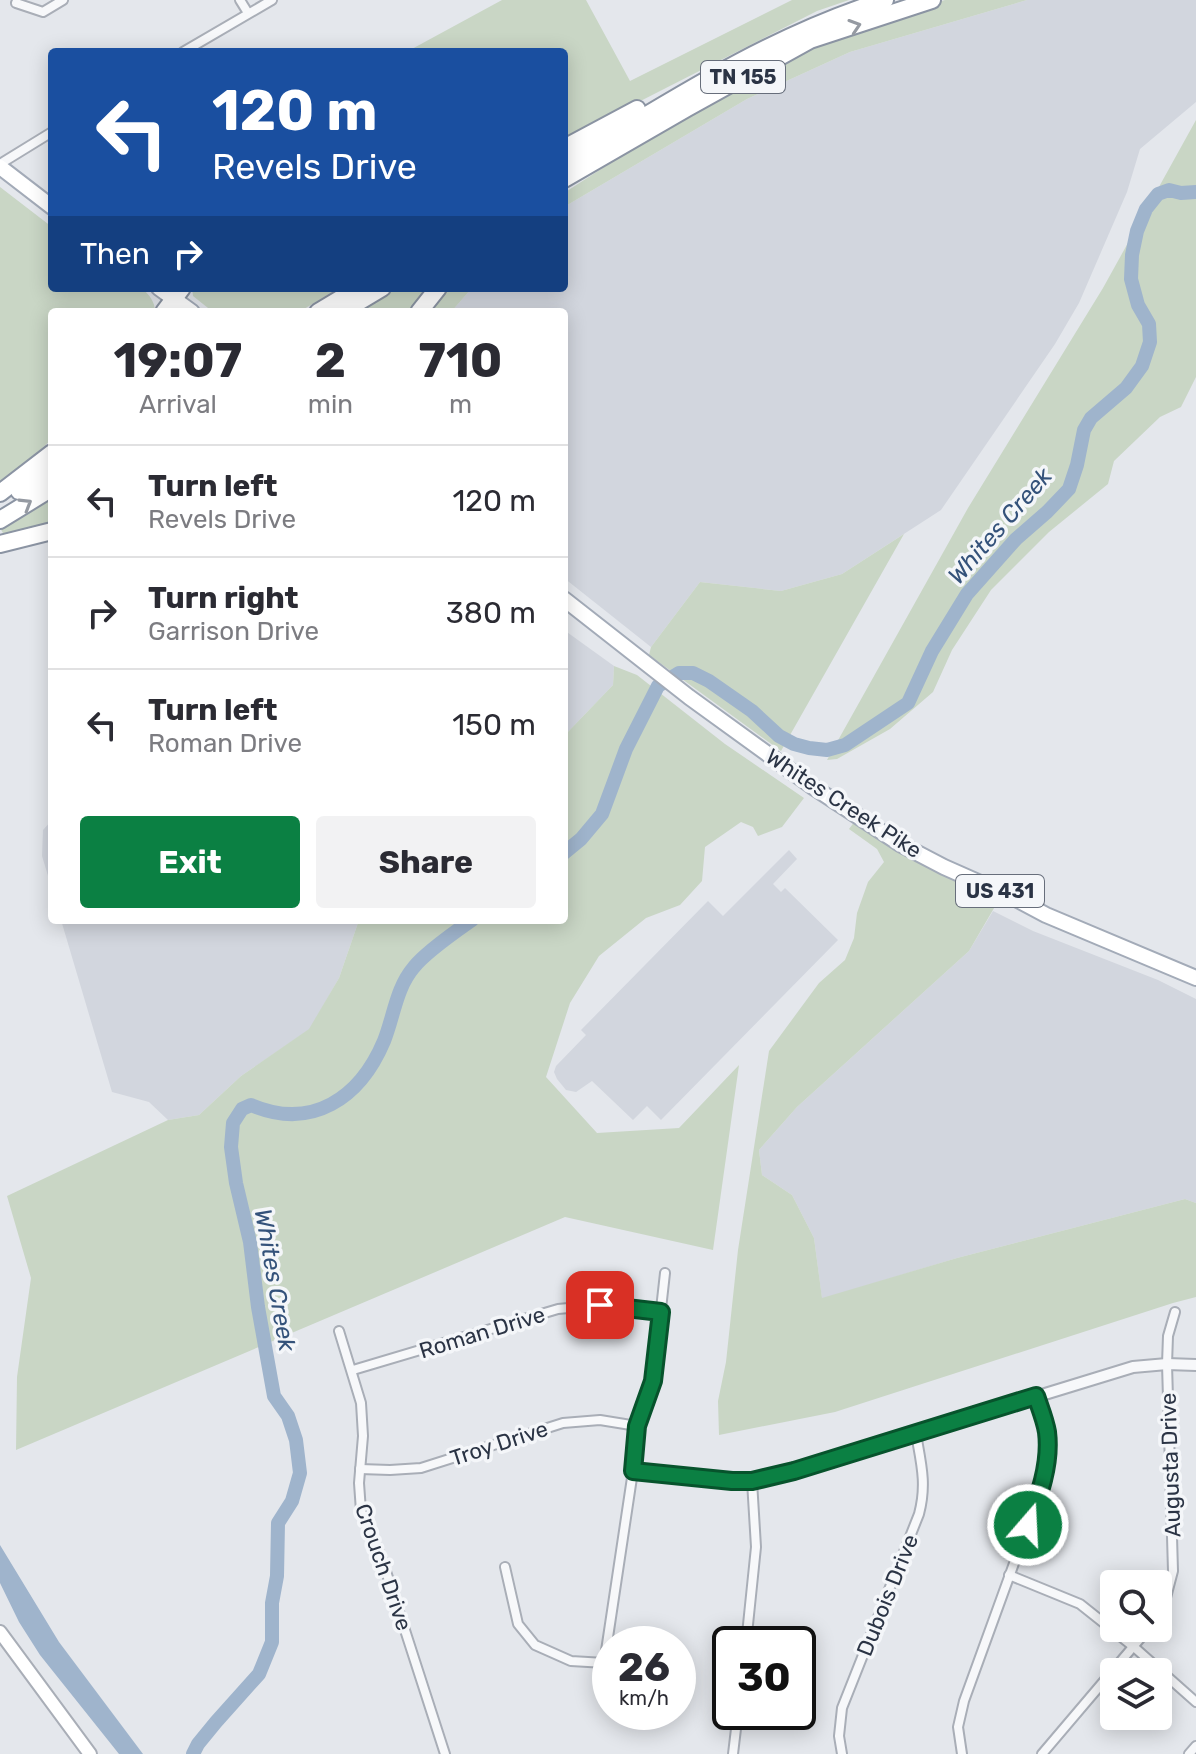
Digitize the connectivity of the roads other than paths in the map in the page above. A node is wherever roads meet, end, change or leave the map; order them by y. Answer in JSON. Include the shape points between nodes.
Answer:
{"nodes":[{"id":1,"x":63,"y":0,"type":"edge"},
{"id":2,"x":240,"y":0,"type":"edge"},
{"id":3,"x":272,"y":0,"type":"edge"},
{"id":4,"x":885,"y":0,"type":"edge"},
{"id":5,"x":932,"y":0,"type":"edge"},
{"id":6,"x":16,"y":3,"type":"dead end"},
{"id":7,"x":248,"y":13,"type":"junction"},
{"id":8,"x":190,"y":48,"type":"edge"},
{"id":9,"x":715,"y":74,"type":"junction"},
{"id":10,"x":48,"y":135,"type":"edge"},
{"id":11,"x":568,"y":146,"type":"edge"},
{"id":12,"x":568,"y":163,"type":"edge"},
{"id":13,"x":0,"y":165,"type":"edge"},
{"id":14,"x":568,"y":177,"type":"edge"},
{"id":15,"x":48,"y":204,"type":"edge"},
{"id":16,"x":351,"y":292,"type":"edge"},
{"id":17,"x":375,"y":292,"type":"edge"},
{"id":18,"x":435,"y":292,"type":"edge"},
{"id":19,"x":325,"y":308,"type":"edge"},
{"id":20,"x":349,"y":308,"type":"edge"},
{"id":21,"x":422,"y":308,"type":"edge"},
{"id":22,"x":48,"y":456,"type":"edge"},
{"id":23,"x":48,"y":473,"type":"edge"},
{"id":24,"x":48,"y":490,"type":"edge"},
{"id":25,"x":0,"y":493,"type":"edge"},
{"id":26,"x":0,"y":503,"type":"edge"},
{"id":27,"x":0,"y":520,"type":"edge"},
{"id":28,"x":48,"y":532,"type":"edge"},
{"id":29,"x":0,"y":544,"type":"edge"},
{"id":30,"x":568,"y":602,"type":"edge"},
{"id":31,"x":1196,"y":978,"type":"edge"},
{"id":32,"x":665,"y":1273,"type":"dead end"},
{"id":33,"x":661,"y":1312,"type":"junction"},
{"id":34,"x":1175,"y":1312,"type":"dead end"},
{"id":35,"x":339,"y":1331,"type":"dead end"},
{"id":36,"x":1167,"y":1364,"type":"junction"},
{"id":37,"x":1196,"y":1365,"type":"edge"},
{"id":38,"x":353,"y":1370,"type":"junction"},
{"id":39,"x":1036,"y":1396,"type":"junction"},
{"id":40,"x":637,"y":1426,"type":"junction"},
{"id":41,"x":916,"y":1434,"type":"junction"},
{"id":42,"x":360,"y":1469,"type":"junction"},
{"id":43,"x":633,"y":1471,"type":"junction"},
{"id":44,"x":752,"y":1481,"type":"junction"},
{"id":45,"x":505,"y":1567,"type":"dead end"},
{"id":46,"x":1009,"y":1575,"type":"junction"},
{"id":47,"x":1172,"y":1575,"type":"edge"},
{"id":48,"x":610,"y":1626,"type":"edge"},
{"id":49,"x":748,"y":1626,"type":"edge"},
{"id":50,"x":0,"y":1632,"type":"edge"},
{"id":51,"x":1138,"y":1642,"type":"edge"},
{"id":52,"x":1134,"y":1647,"type":"junction"},
{"id":53,"x":592,"y":1662,"type":"edge"},
{"id":54,"x":1196,"y":1702,"type":"edge"},
{"id":55,"x":736,"y":1730,"type":"edge"},
{"id":56,"x":1196,"y":1746,"type":"edge"},
{"id":57,"x":90,"y":1754,"type":"edge"},
{"id":58,"x":445,"y":1754,"type":"edge"},
{"id":59,"x":733,"y":1754,"type":"edge"},
{"id":60,"x":842,"y":1754,"type":"edge"},
{"id":61,"x":962,"y":1754,"type":"edge"},
{"id":62,"x":1042,"y":1754,"type":"edge"},
{"id":63,"x":1189,"y":1754,"type":"edge"}],
"edges":[{"from":1,"to":6,"type":"street","via":[[43,12]]},
{"from":2,"to":7,"type":"street"},
{"from":3,"to":7,"type":"street"},
{"from":4,"to":9,"type":"highway","number":"TN 155","via":[[802,30]]},
{"from":14,"to":5,"type":"highway","number":"TN 155","one_way":true,"via":[[810,40]]},
{"from":7,"to":8,"type":"street"},
{"from":9,"to":11,"type":"highway"},
{"from":9,"to":12,"type":"highway","number":"TN 155"},
{"from":10,"to":13,"type":"street"},
{"from":13,"to":15,"type":"main road"},
{"from":16,"to":19,"type":"highway"},
{"from":17,"to":20,"type":"highway"},
{"from":18,"to":21,"type":"highway"},
{"from":22,"to":25,"type":"highway"},
{"from":23,"to":26,"type":"highway"},
{"from":27,"to":24,"type":"highway","one_way":true},
{"from":28,"to":29,"type":"highway"},
{"from":30,"to":31,"type":"main road","name":"Whites Creek Pike","number":"US 431","via":[[689,697],[900,844],[1046,915]]},
{"from":32,"to":33,"type":"street"},
{"from":33,"to":38,"type":"street","name":"Roman Drive","via":[[600,1305],[558,1309]]},
{"from":33,"to":40,"type":"street","via":[[653,1381]]},
{"from":34,"to":36,"type":"street","name":"Augusta Drive"},
{"from":35,"to":38,"type":"street","name":"Crouch Drive"},
{"from":36,"to":37,"type":"street"},
{"from":36,"to":39,"type":"street","via":[[1133,1367]]},
{"from":36,"to":47,"type":"street","name":"Augusta Drive"},
{"from":38,"to":42,"type":"street","name":"Crouch Drive","via":[[363,1417]]},
{"from":39,"to":41,"type":"street"},
{"from":39,"to":46,"type":"street","via":[[1047,1432],[1044,1477]]},
{"from":40,"to":42,"type":"street","name":"Troy Drive","via":[[600,1420],[563,1423],[421,1468]]},
{"from":40,"to":43,"type":"street"},
{"from":41,"to":44,"type":"street"},
{"from":41,"to":60,"type":"street","name":"Dubois Drive","via":[[924,1480],[919,1514],[842,1708]]},
{"from":42,"to":58,"type":"street","name":"Crouch Drive","via":[[361,1511],[388,1574]]},
{"from":43,"to":44,"type":"street"},
{"from":43,"to":48,"type":"street"},
{"from":44,"to":49,"type":"street","via":[[756,1547]]},
{"from":45,"to":53,"type":"street","via":[[518,1624],[535,1645],[571,1661]]},
{"from":46,"to":52,"type":"street","via":[[1080,1604]]},
{"from":46,"to":61,"type":"street","via":[[960,1715]]},
{"from":50,"to":57,"type":"main road"},
{"from":51,"to":52,"type":"street"},
{"from":52,"to":54,"type":"street"},
{"from":52,"to":62,"type":"street"},
{"from":55,"to":59,"type":"street"},
{"from":56,"to":63,"type":"street"}]}
